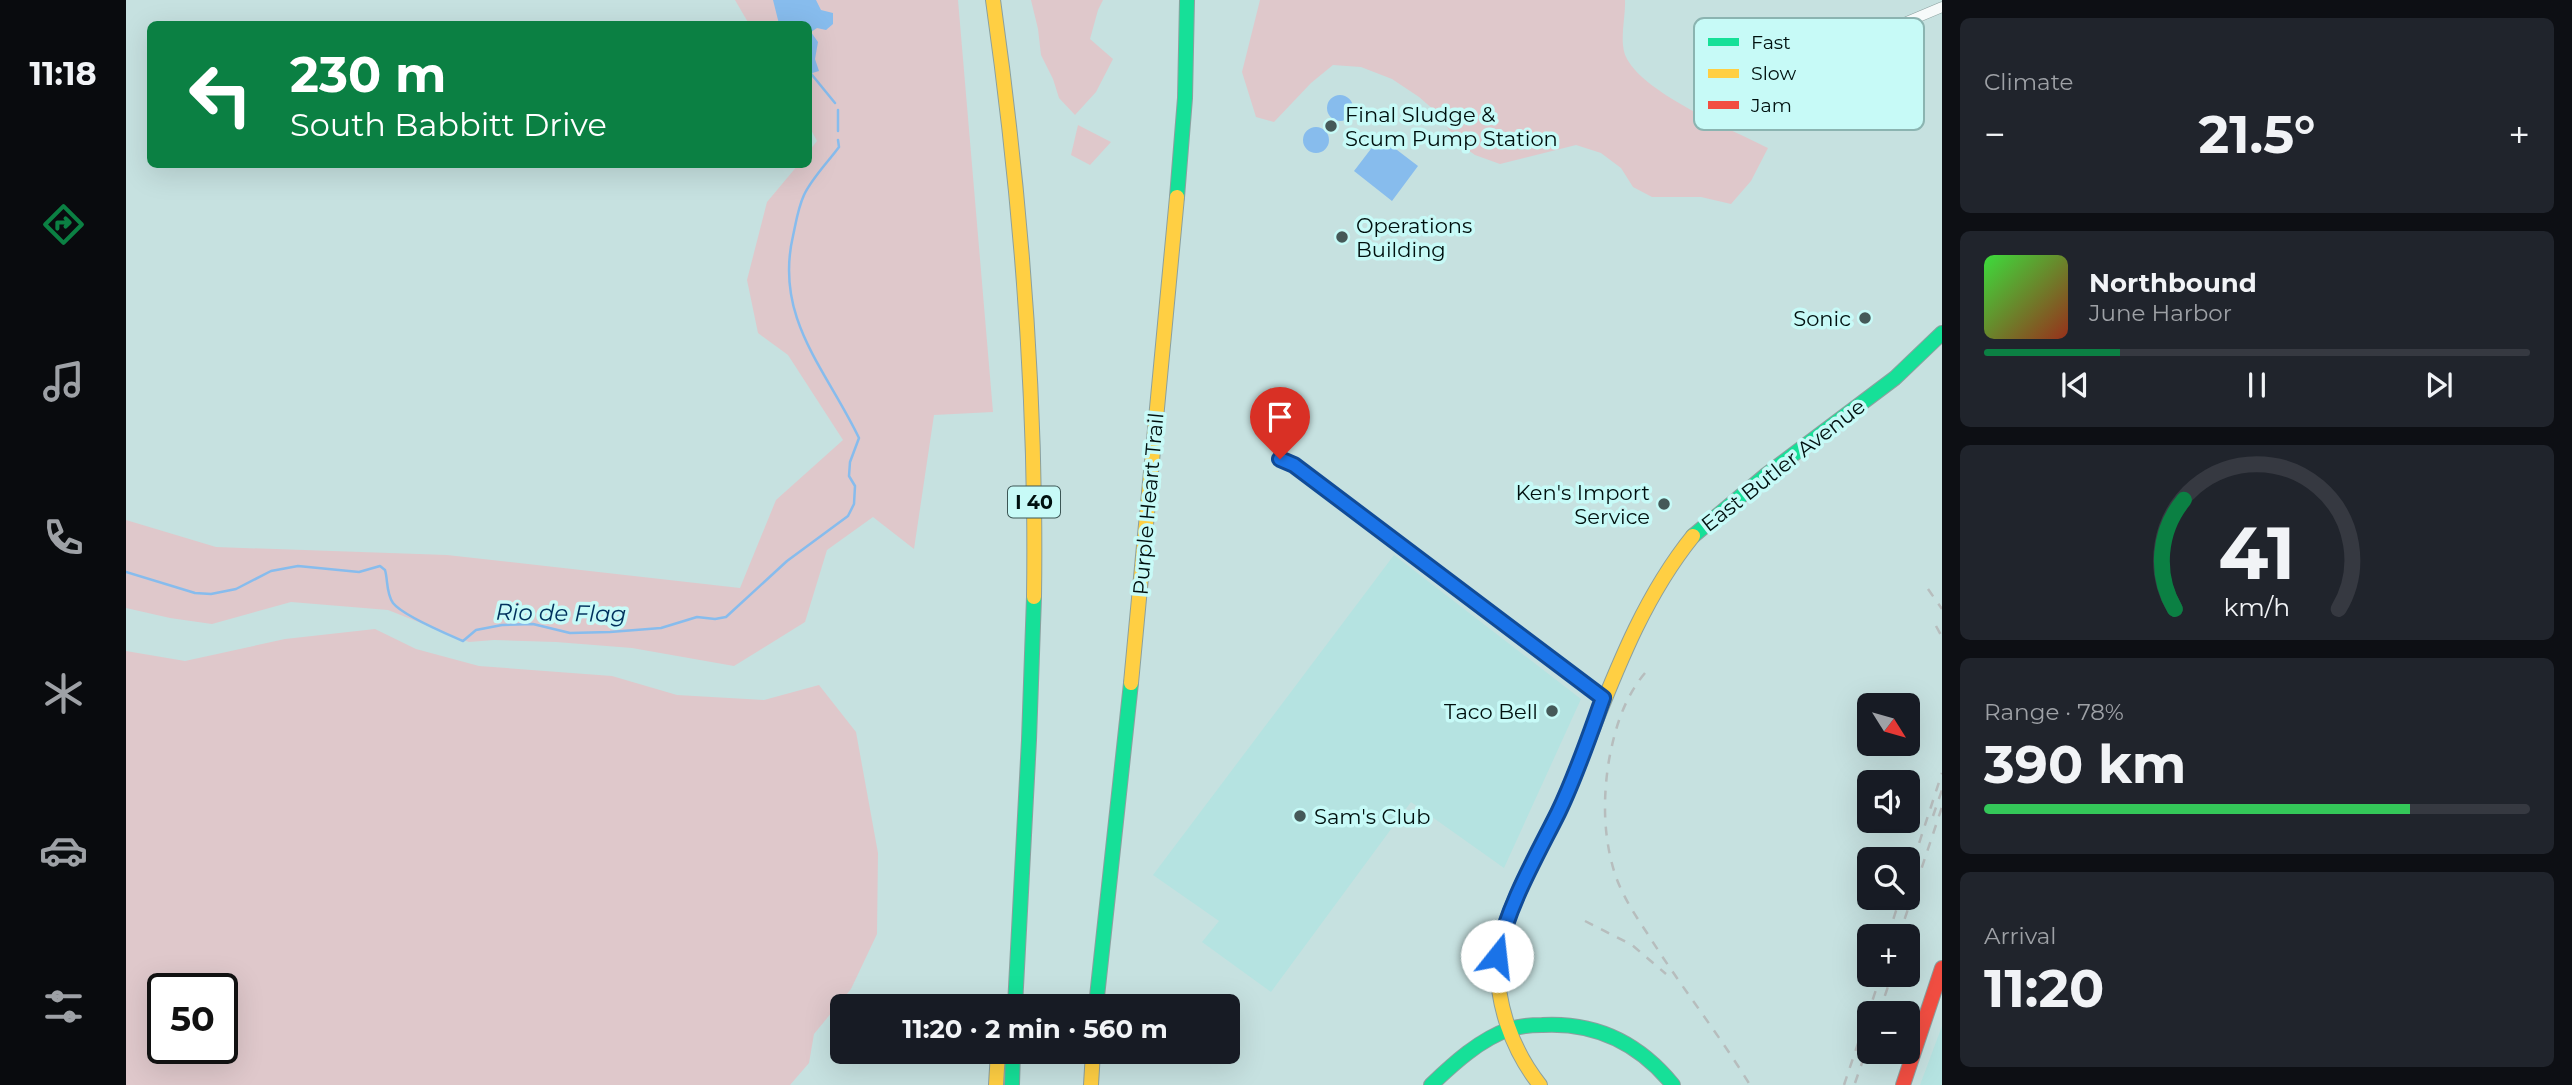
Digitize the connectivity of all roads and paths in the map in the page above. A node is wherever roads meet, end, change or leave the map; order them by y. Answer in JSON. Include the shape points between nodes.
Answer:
{"nodes":[{"id":1,"x":993,"y":0,"type":"edge"},
{"id":2,"x":1187,"y":0,"type":"edge"},
{"id":3,"x":1942,"y":7,"type":"edge"},
{"id":4,"x":1916,"y":18,"type":"edge"},
{"id":5,"x":1942,"y":333,"type":"edge"},
{"id":6,"x":1280,"y":459,"type":"dead end"},
{"id":7,"x":1603,"y":698,"type":"junction"},
{"id":8,"x":1115,"y":815,"type":"junction"},
{"id":9,"x":1018,"y":915,"type":"junction"},
{"id":10,"x":1942,"y":968,"type":"edge"},
{"id":11,"x":1003,"y":994,"type":"edge"},
{"id":12,"x":1015,"y":994,"type":"edge"},
{"id":13,"x":1097,"y":994,"type":"edge"},
{"id":14,"x":1106,"y":994,"type":"edge"},
{"id":15,"x":1510,"y":1028,"type":"junction"},
{"id":16,"x":997,"y":1064,"type":"edge"},
{"id":17,"x":1013,"y":1064,"type":"edge"},
{"id":18,"x":1092,"y":1064,"type":"edge"},
{"id":19,"x":1101,"y":1064,"type":"edge"},
{"id":20,"x":996,"y":1085,"type":"edge"},
{"id":21,"x":1012,"y":1085,"type":"edge"},
{"id":22,"x":1091,"y":1085,"type":"edge"},
{"id":23,"x":1100,"y":1085,"type":"edge"},
{"id":24,"x":1431,"y":1085,"type":"edge"},
{"id":25,"x":1540,"y":1085,"type":"edge"},
{"id":26,"x":1673,"y":1085,"type":"edge"},
{"id":27,"x":1903,"y":1085,"type":"edge"}],
"edges":[{"from":1,"to":9,"type":"main road","number":"I 40","via":[[1024,262],[1035,479],[1029,743]]},
{"from":2,"to":8,"type":"main road","name":"Purple Heart Trail","via":[[1173,250]]},
{"from":3,"to":4,"type":"street"},
{"from":5,"to":7,"type":"main road","name":"East Butler Avenue","via":[[1894,380],[1695,534],[1659,580]]},
{"from":6,"to":7,"type":"street","via":[[1294,465]]},
{"from":7,"to":15,"type":"main road","name":"East Butler Avenue","via":[[1576,773],[1502,934],[1497,956]]},
{"from":8,"to":13,"type":"main road","name":"Purple Heart Trail"},
{"from":8,"to":14,"type":"main road","via":[[1118,838]]},
{"from":9,"to":11,"type":"main road","via":[[1007,946]]},
{"from":9,"to":12,"type":"main road","number":"I 40"},
{"from":10,"to":27,"type":"main road"},
{"from":15,"to":24,"type":"main road","via":[[1459,1058]]},
{"from":15,"to":25,"type":"main road","name":"East Butler Avenue","via":[[1522,1062]]},
{"from":15,"to":26,"type":"main road","via":[[1588,1026],[1641,1051]]},
{"from":16,"to":20,"type":"main road"},
{"from":17,"to":21,"type":"main road"},
{"from":18,"to":22,"type":"main road"},
{"from":19,"to":23,"type":"main road"}]}
